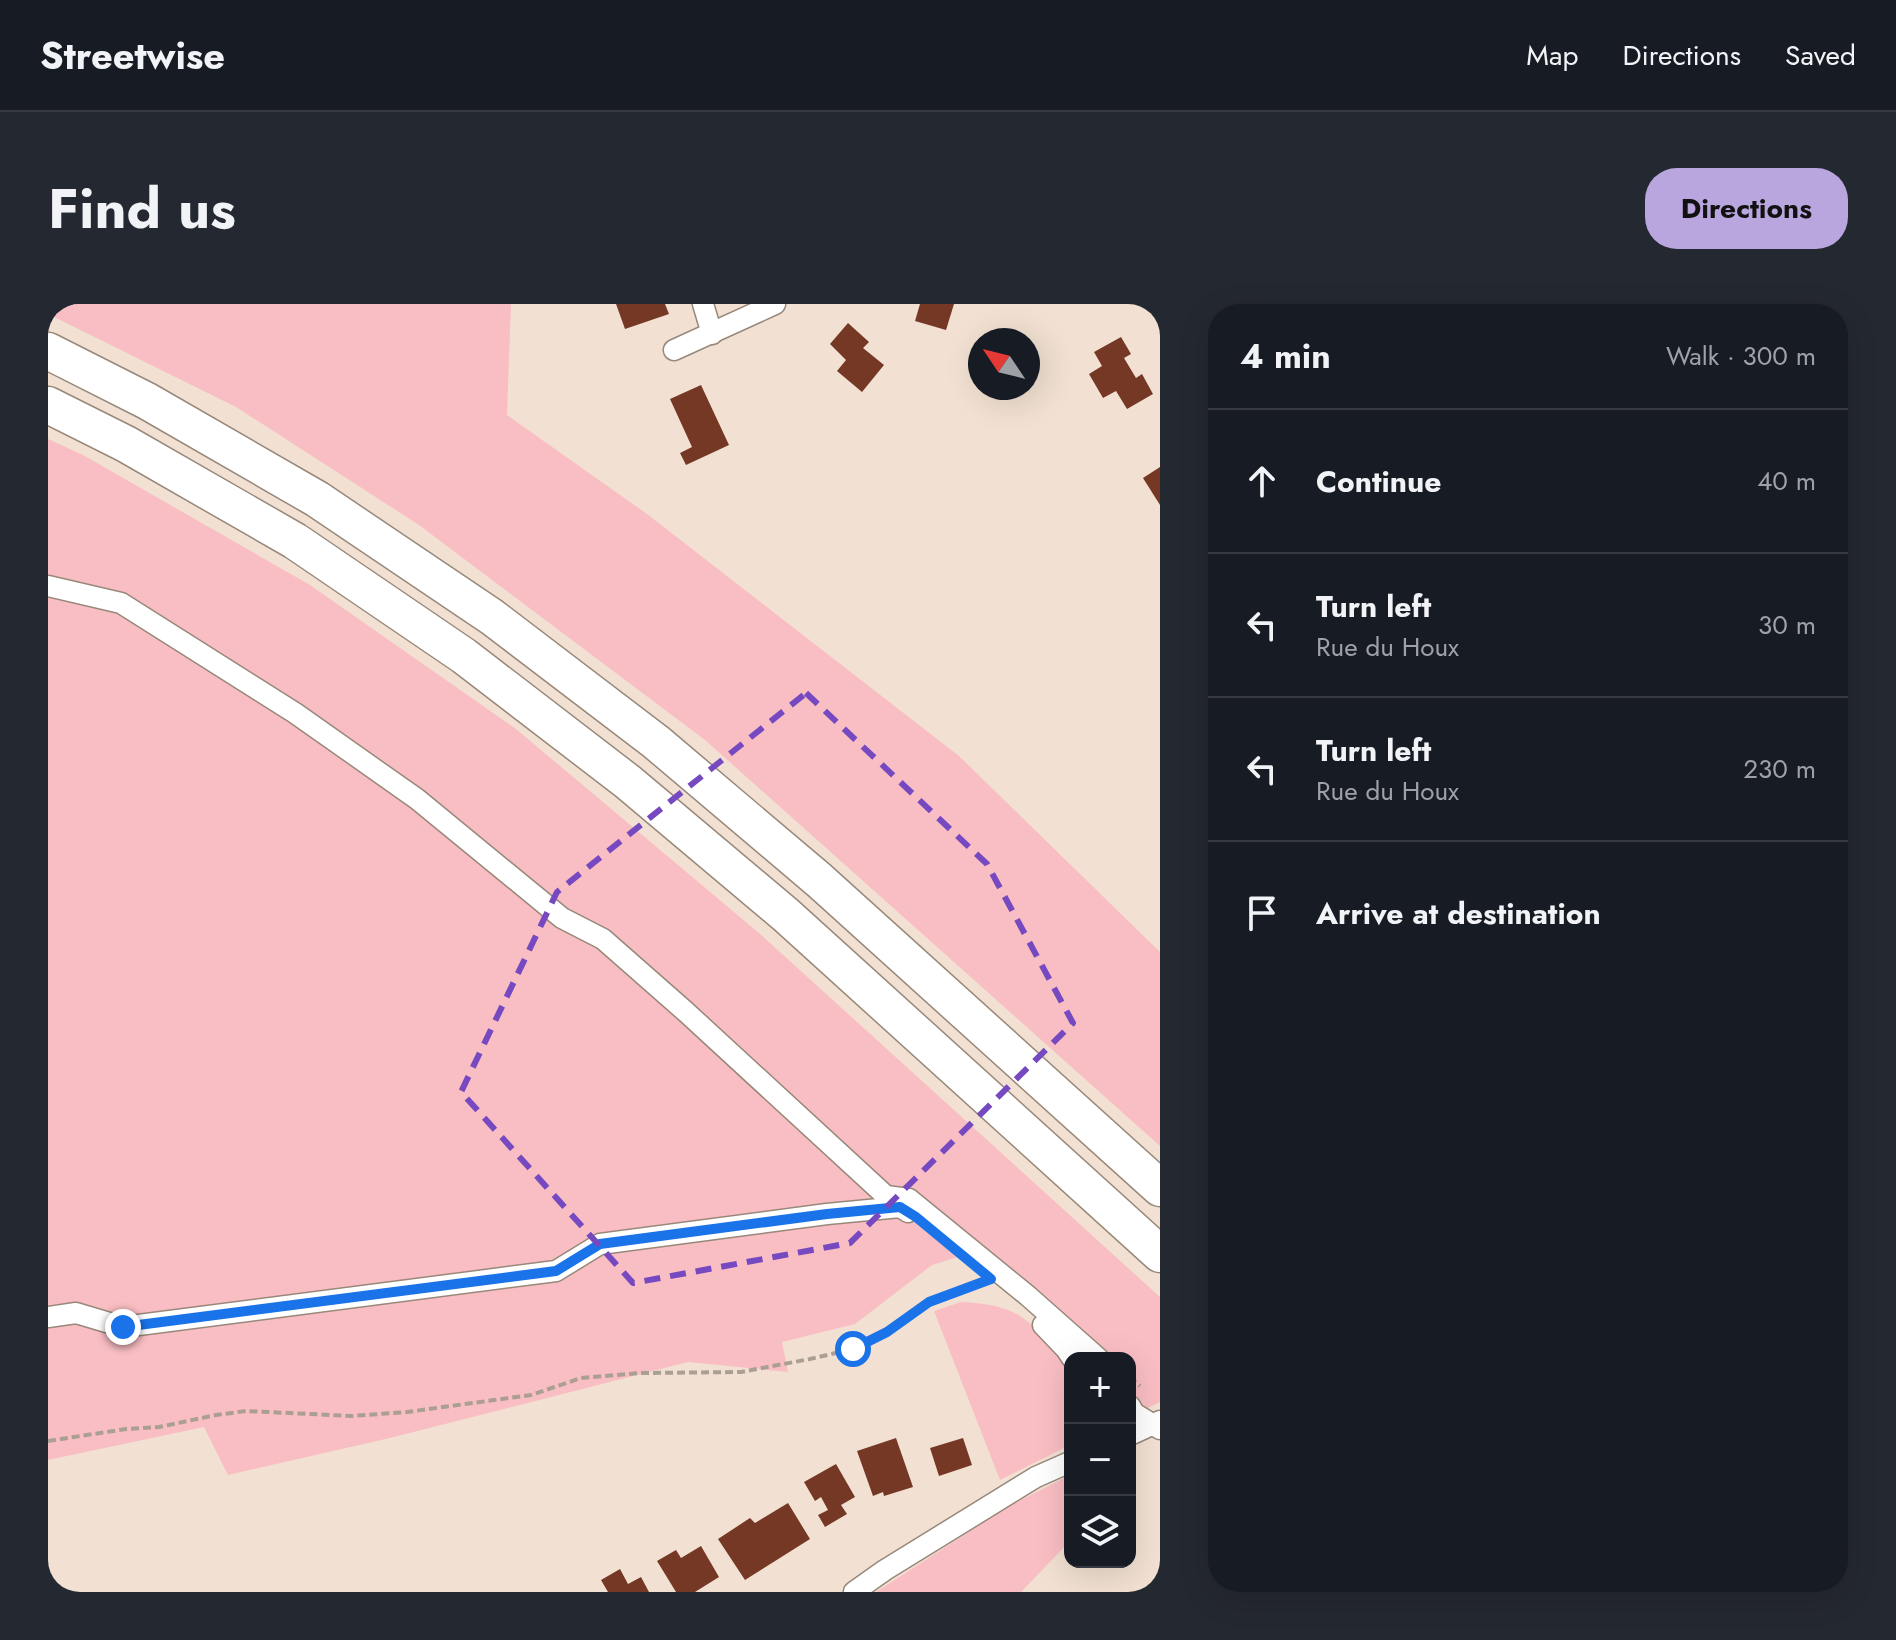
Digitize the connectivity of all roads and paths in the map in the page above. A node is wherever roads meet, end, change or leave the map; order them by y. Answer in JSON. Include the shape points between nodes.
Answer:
{"nodes":[{"id":1,"x":703,"y":304,"type":"edge"},
{"id":2,"x":775,"y":304,"type":"edge"},
{"id":3,"x":712,"y":334,"type":"junction"},
{"id":4,"x":674,"y":350,"type":"dead end"},
{"id":5,"x":48,"y":351,"type":"edge"},
{"id":6,"x":48,"y":405,"type":"edge"},
{"id":7,"x":48,"y":586,"type":"edge"},
{"id":8,"x":1160,"y":1188,"type":"edge"},
{"id":9,"x":1160,"y":1254,"type":"edge"},
{"id":10,"x":991,"y":1279,"type":"junction"},
{"id":11,"x":48,"y":1317,"type":"edge"},
{"id":12,"x":1068,"y":1352,"type":"edge"},
{"id":13,"x":1091,"y":1352,"type":"edge"},
{"id":14,"x":1136,"y":1414,"type":"edge"},
{"id":15,"x":1158,"y":1424,"type":"edge"},
{"id":16,"x":1136,"y":1433,"type":"edge"},
{"id":17,"x":48,"y":1441,"type":"edge"},
{"id":18,"x":1064,"y":1465,"type":"edge"},
{"id":19,"x":854,"y":1592,"type":"edge"}],
"edges":[{"from":1,"to":3,"type":"street"},
{"from":2,"to":3,"type":"street"},
{"from":3,"to":4,"type":"street"},
{"from":5,"to":8,"type":"highway","via":[[317,499],[492,617],[656,742],[819,880]]},
{"from":6,"to":9,"type":"highway","via":[[295,541],[464,656],[628,782],[786,915]]},
{"from":7,"to":13,"type":"street","via":[[121,603],[295,713],[417,799],[562,918],[603,939],[886,1196],[909,1199]]},
{"from":10,"to":11,"type":"street","via":[[900,1207],[600,1244],[556,1271],[123,1327],[76,1313]]},
{"from":10,"to":12,"type":"street"},
{"from":10,"to":17,"type":"path","via":[[929,1302],[853,1349],[741,1372],[581,1378],[531,1395],[407,1412],[352,1416],[246,1411]]},
{"from":14,"to":15,"type":"street"},
{"from":15,"to":16,"type":"street"},
{"from":18,"to":19,"type":"street","via":[[1024,1484]]}]}
